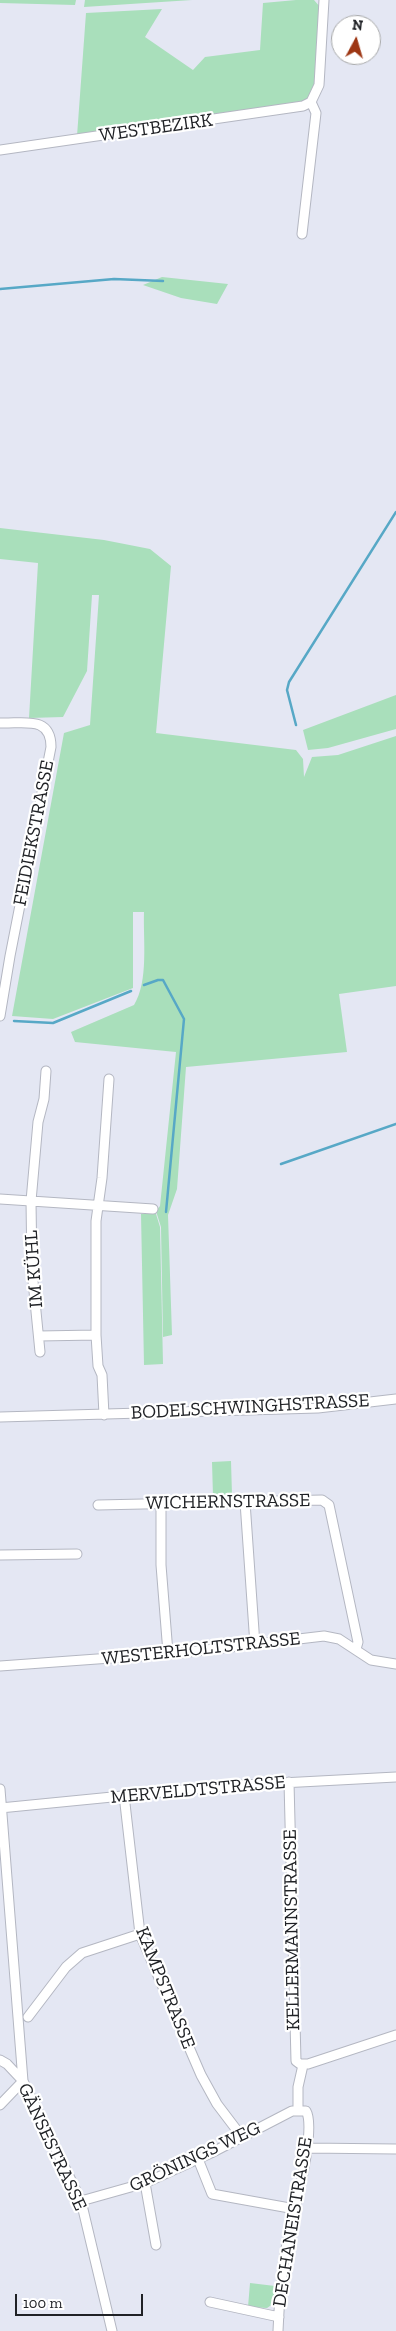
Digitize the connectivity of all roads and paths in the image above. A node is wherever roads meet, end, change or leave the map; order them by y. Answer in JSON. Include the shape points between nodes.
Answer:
{"nodes":[{"id":1,"x":324,"y":0,"type":"edge"},
{"id":2,"x":311,"y":102,"type":"junction"},
{"id":3,"x":0,"y":150,"type":"edge"},
{"id":4,"x":302,"y":234,"type":"dead end"},
{"id":5,"x":0,"y":723,"type":"edge"},
{"id":6,"x":0,"y":1016,"type":"edge"},
{"id":7,"x":46,"y":1070,"type":"dead end"},
{"id":8,"x":108,"y":1079,"type":"dead end"},
{"id":9,"x":0,"y":1199,"type":"edge"},
{"id":10,"x":30,"y":1202,"type":"junction"},
{"id":11,"x":98,"y":1206,"type":"junction"},
{"id":12,"x":152,"y":1209,"type":"dead end"},
{"id":13,"x":96,"y":1335,"type":"junction"},
{"id":14,"x":39,"y":1336,"type":"junction"},
{"id":15,"x":40,"y":1352,"type":"dead end"},
{"id":16,"x":396,"y":1399,"type":"edge"},
{"id":17,"x":104,"y":1415,"type":"junction"},
{"id":18,"x":0,"y":1417,"type":"edge"},
{"id":19,"x":245,"y":1502,"type":"junction"},
{"id":20,"x":161,"y":1503,"type":"junction"},
{"id":21,"x":98,"y":1505,"type":"dead end"},
{"id":22,"x":77,"y":1554,"type":"dead end"},
{"id":23,"x":0,"y":1555,"type":"edge"},
{"id":24,"x":255,"y":1645,"type":"junction"},
{"id":25,"x":356,"y":1649,"type":"junction"},
{"id":26,"x":168,"y":1653,"type":"junction"},
{"id":27,"x":396,"y":1664,"type":"edge"},
{"id":28,"x":0,"y":1666,"type":"edge"},
{"id":29,"x":396,"y":1777,"type":"edge"},
{"id":30,"x":289,"y":1782,"type":"junction"},
{"id":31,"x":0,"y":1789,"type":"edge"},
{"id":32,"x":124,"y":1795,"type":"junction"},
{"id":33,"x":1,"y":1808,"type":"edge"},
{"id":34,"x":140,"y":1934,"type":"junction"},
{"id":35,"x":28,"y":2017,"type":"dead end"},
{"id":36,"x":396,"y":2034,"type":"edge"},
{"id":37,"x":0,"y":2060,"type":"edge"},
{"id":38,"x":307,"y":2063,"type":"junction"},
{"id":39,"x":23,"y":2081,"type":"junction"},
{"id":40,"x":0,"y":2105,"type":"edge"},
{"id":41,"x":298,"y":2110,"type":"junction"},
{"id":42,"x":242,"y":2137,"type":"junction"},
{"id":43,"x":308,"y":2148,"type":"junction"},
{"id":44,"x":396,"y":2149,"type":"edge"},
{"id":45,"x":198,"y":2159,"type":"junction"},
{"id":46,"x":145,"y":2183,"type":"junction"},
{"id":47,"x":81,"y":2201,"type":"junction"},
{"id":48,"x":295,"y":2209,"type":"junction"},
{"id":49,"x":156,"y":2244,"type":"dead end"},
{"id":50,"x":210,"y":2302,"type":"dead end"},
{"id":51,"x":279,"y":2318,"type":"junction"},
{"id":52,"x":112,"y":2331,"type":"edge"},
{"id":53,"x":278,"y":2331,"type":"edge"}],
"edges":[{"from":1,"to":2,"type":"street","via":[[319,85]]},
{"from":2,"to":3,"type":"street","name":"WESTBEZIRK","via":[[303,106]]},
{"from":2,"to":4,"type":"street","via":[[316,113]]},
{"from":5,"to":6,"type":"street","name":"FEIDIEKSTRASSE","via":[[44,726],[49,731],[51,747]]},
{"from":7,"to":10,"type":"street","name":"IM KÜHL"},
{"from":8,"to":11,"type":"street"},
{"from":9,"to":10,"type":"street","name":"IM KÜHL"},
{"from":10,"to":11,"type":"street","name":"IM KÜHL"},
{"from":10,"to":14,"type":"street","name":"IM KÜHL","via":[[32,1271]]},
{"from":11,"to":12,"type":"street","name":"IM KÜHL"},
{"from":11,"to":13,"type":"street"},
{"from":13,"to":14,"type":"street"},
{"from":13,"to":17,"type":"street","name":"BODELSCHWINGHSTRASSE"},
{"from":14,"to":15,"type":"street","name":"IM KÜHL"},
{"from":16,"to":17,"type":"street","name":"BODELSCHWINGHSTRASSE","via":[[318,1408]]},
{"from":17,"to":18,"type":"street","name":"BODELSCHWINGHSTRASSE"},
{"from":19,"to":20,"type":"street","name":"WICHERNSTRASSE"},
{"from":19,"to":24,"type":"street"},
{"from":19,"to":25,"type":"street","name":"WICHERNSTRASSE","via":[[322,1500],[329,1504],[358,1642]]},
{"from":20,"to":21,"type":"street","name":"WICHERNSTRASSE"},
{"from":20,"to":26,"type":"street","via":[[161,1565]]},
{"from":22,"to":23,"type":"street"},
{"from":24,"to":25,"type":"street","name":"WESTERHOLTSTRASSE","via":[[324,1636],[339,1639]]},
{"from":24,"to":26,"type":"street","name":"WESTERHOLTSTRASSE"},
{"from":25,"to":27,"type":"street","name":"WESTERHOLTSTRASSE","via":[[371,1660]]},
{"from":26,"to":28,"type":"street","name":"WESTERHOLTSTRASSE"},
{"from":29,"to":30,"type":"street","name":"MERVELDTSTRASSE"},
{"from":30,"to":32,"type":"street","name":"MERVELDTSTRASSE"},
{"from":30,"to":38,"type":"street","name":"KELLERMANNSTRASSE","via":[[294,2048],[296,2061]]},
{"from":31,"to":33,"type":"street"},
{"from":32,"to":33,"type":"street","name":"MERVELDTSTRASSE"},
{"from":32,"to":34,"type":"street","name":"KAMPSTRASSE"},
{"from":33,"to":39,"type":"street"},
{"from":34,"to":35,"type":"street","via":[[82,1953],[66,1967]]},
{"from":34,"to":42,"type":"street","name":"KAMPSTRASSE","via":[[201,2076]]},
{"from":36,"to":38,"type":"street"},
{"from":37,"to":39,"type":"street","name":"GÄNSESTRASSE"},
{"from":38,"to":41,"type":"street","via":[[298,2087]]},
{"from":39,"to":40,"type":"street"},
{"from":39,"to":47,"type":"street","name":"GÄNSESTRASSE"},
{"from":41,"to":42,"type":"street","name":"GRÖNINGS WEG"},
{"from":41,"to":43,"type":"street","name":"DECHANEISTRASSE","via":[[307,2112]]},
{"from":42,"to":45,"type":"street","name":"GRÖNINGS WEG"},
{"from":43,"to":44,"type":"street"},
{"from":43,"to":48,"type":"street","name":"DECHANEISTRASSE"},
{"from":45,"to":46,"type":"street","name":"GRÖNINGS WEG"},
{"from":45,"to":48,"type":"street","via":[[212,2194]]},
{"from":46,"to":47,"type":"street","name":"GRÖNINGS WEG"},
{"from":46,"to":49,"type":"street"},
{"from":47,"to":52,"type":"street","name":"GÄNSESTRASSE"},
{"from":48,"to":51,"type":"street","name":"DECHANEISTRASSE","via":[[284,2258]]},
{"from":50,"to":51,"type":"street"},
{"from":51,"to":53,"type":"street","name":"DECHANEISTRASSE"}]}
